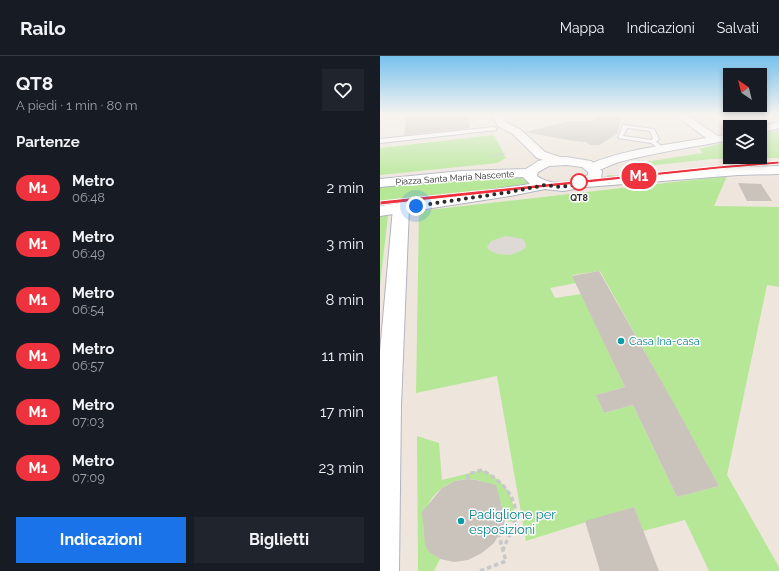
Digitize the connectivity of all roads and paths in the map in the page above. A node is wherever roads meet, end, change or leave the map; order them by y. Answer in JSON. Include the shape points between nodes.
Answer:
{"nodes":[{"id":1,"x":398,"y":138,"type":"edge"},
{"id":2,"x":523,"y":138,"type":"edge"},
{"id":3,"x":627,"y":138,"type":"edge"},
{"id":4,"x":656,"y":138,"type":"edge"},
{"id":5,"x":722,"y":138,"type":"edge"},
{"id":6,"x":715,"y":139,"type":"joint"},
{"id":7,"x":380,"y":141,"type":"edge"},
{"id":8,"x":653,"y":142,"type":"junction"},
{"id":9,"x":663,"y":149,"type":"junction"},
{"id":10,"x":644,"y":152,"type":"junction"},
{"id":11,"x":524,"y":159,"type":"dead end"},
{"id":12,"x":559,"y":161,"type":"junction"},
{"id":13,"x":574,"y":162,"type":"junction"},
{"id":14,"x":779,"y":163,"type":"edge"},
{"id":15,"x":593,"y":169,"type":"junction"},
{"id":16,"x":532,"y":170,"type":"junction"},
{"id":17,"x":779,"y":170,"type":"edge"},
{"id":18,"x":380,"y":183,"type":"edge"},
{"id":19,"x":586,"y":183,"type":"junction"},
{"id":20,"x":545,"y":185,"type":"junction"},
{"id":21,"x":401,"y":208,"type":"junction"},
{"id":22,"x":380,"y":210,"type":"edge"},
{"id":23,"x":384,"y":407,"type":"edge"},
{"id":24,"x":468,"y":479,"type":"dead end"},
{"id":25,"x":499,"y":536,"type":"dead end"},
{"id":26,"x":503,"y":550,"type":"junction"},
{"id":27,"x":381,"y":571,"type":"edge"},
{"id":28,"x":480,"y":571,"type":"edge"}],
"edges":[{"from":1,"to":7,"type":"lane"},
{"from":2,"to":12,"type":"street","via":[[541,155]]},
{"from":3,"to":8,"type":"lane"},
{"from":4,"to":8,"type":"lane"},
{"from":5,"to":6,"type":"street"},
{"from":6,"to":9,"type":"street"},
{"from":8,"to":9,"type":"lane"},
{"from":9,"to":10,"type":"street"},
{"from":10,"to":13,"type":"street"},
{"from":10,"to":15,"type":"street","via":[[610,160]]},
{"from":11,"to":16,"type":"street"},
{"from":12,"to":13,"type":"street","name":"Piazza Santa Maria Nascente"},
{"from":12,"to":16,"type":"street","name":"Piazza Santa Maria Nascente","via":[[544,163]]},
{"from":13,"to":15,"type":"street","name":"Piazza Santa Maria Nascente"},
{"from":14,"to":15,"type":"street","via":[[734,164],[622,174]]},
{"from":15,"to":19,"type":"street","via":[[595,176]]},
{"from":16,"to":18,"type":"street","name":"Piazza Santa Maria Nascente"},
{"from":16,"to":20,"type":"street","via":[[530,177]]},
{"from":17,"to":19,"type":"street"},
{"from":19,"to":20,"type":"street","name":"Piazza Santa Maria Nascente","via":[[568,186]]},
{"from":20,"to":21,"type":"street","name":"Piazza Santa Maria Nascente"},
{"from":21,"to":22,"type":"street","name":"Piazza Santa Maria Nascente"},
{"from":21,"to":23,"type":"street"},
{"from":23,"to":27,"type":"street"},
{"from":24,"to":26,"type":"path","via":[[468,474],[482,470],[497,478],[512,498],[515,522]]},
{"from":25,"to":26,"type":"path"},
{"from":26,"to":28,"type":"path","via":[[506,561]]}]}
